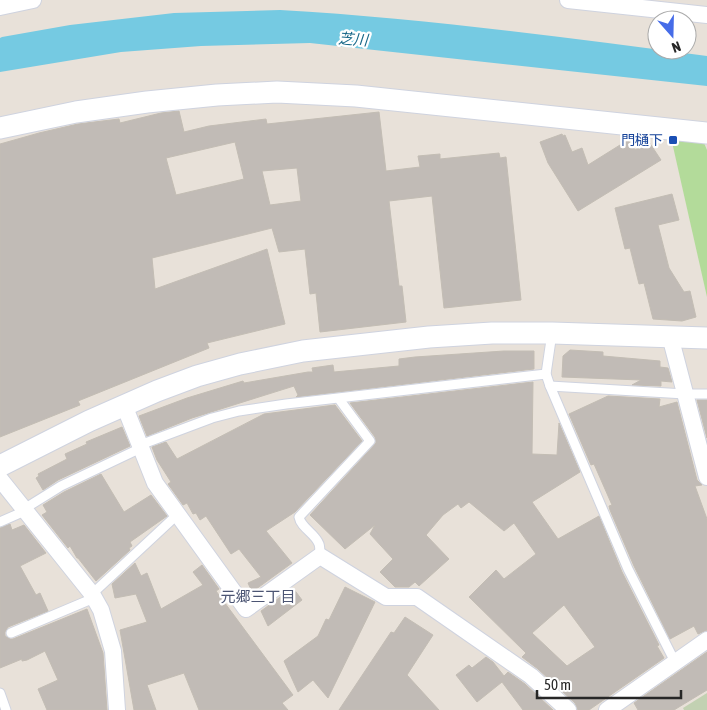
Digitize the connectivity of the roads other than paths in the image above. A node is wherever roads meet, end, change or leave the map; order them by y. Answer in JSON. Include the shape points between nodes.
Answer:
{"nodes":[{"id":1,"x":33,"y":0,"type":"edge"},
{"id":2,"x":568,"y":0,"type":"edge"},
{"id":3,"x":0,"y":7,"type":"edge"},
{"id":4,"x":707,"y":16,"type":"edge"},
{"id":5,"x":0,"y":128,"type":"edge"},
{"id":6,"x":707,"y":133,"type":"edge"},
{"id":7,"x":552,"y":333,"type":"junction"},
{"id":8,"x":670,"y":336,"type":"junction"},
{"id":9,"x":707,"y":338,"type":"edge"},
{"id":10,"x":546,"y":374,"type":"junction"},
{"id":11,"x":550,"y":386,"type":"junction"},
{"id":12,"x":685,"y":394,"type":"junction"},
{"id":13,"x":707,"y":394,"type":"edge"},
{"id":14,"x":339,"y":399,"type":"junction"},
{"id":15,"x":124,"y":405,"type":"junction"},
{"id":16,"x":141,"y":447,"type":"junction"},
{"id":17,"x":0,"y":466,"type":"edge"},
{"id":18,"x":707,"y":478,"type":"edge"},
{"id":19,"x":0,"y":479,"type":"edge"},
{"id":20,"x":25,"y":510,"type":"junction"},
{"id":21,"x":178,"y":514,"type":"junction"},
{"id":22,"x":0,"y":522,"type":"edge"},
{"id":23,"x":320,"y":556,"type":"junction"},
{"id":24,"x":93,"y":596,"type":"junction"},
{"id":25,"x":11,"y":633,"type":"dead end"},
{"id":26,"x":707,"y":640,"type":"edge"},
{"id":27,"x":675,"y":662,"type":"junction"},
{"id":28,"x":0,"y":693,"type":"edge"},
{"id":29,"x":6,"y":710,"type":"edge"},
{"id":30,"x":117,"y":710,"type":"edge"},
{"id":31,"x":568,"y":710,"type":"edge"},
{"id":32,"x":607,"y":710,"type":"edge"}],
"edges":[{"from":1,"to":3,"type":"street"},
{"from":2,"to":4,"type":"street"},
{"from":5,"to":6,"type":"street","via":[[76,112],[147,102],[277,92],[356,96]]},
{"from":7,"to":8,"type":"street"},
{"from":7,"to":10,"type":"lane"},
{"from":7,"to":15,"type":"street","via":[[429,337],[303,351],[197,376]]},
{"from":8,"to":9,"type":"street"},
{"from":8,"to":12,"type":"street"},
{"from":10,"to":11,"type":"lane"},
{"from":10,"to":14,"type":"lane"},
{"from":11,"to":12,"type":"lane"},
{"from":11,"to":27,"type":"lane","via":[[628,569]]},
{"from":12,"to":13,"type":"lane"},
{"from":12,"to":18,"type":"street"},
{"from":14,"to":16,"type":"lane","via":[[239,411],[212,418]]},
{"from":14,"to":23,"type":"lane","via":[[370,441],[299,517],[320,545]]},
{"from":15,"to":16,"type":"street"},
{"from":15,"to":17,"type":"street"},
{"from":16,"to":20,"type":"lane","via":[[61,486]]},
{"from":16,"to":21,"type":"street","via":[[155,483]]},
{"from":19,"to":20,"type":"street"},
{"from":20,"to":22,"type":"lane"},
{"from":20,"to":24,"type":"street"},
{"from":21,"to":23,"type":"street","via":[[246,609]]},
{"from":21,"to":24,"type":"lane"},
{"from":23,"to":31,"type":"street","via":[[386,597],[417,597],[531,676]]},
{"from":24,"to":25,"type":"lane"},
{"from":24,"to":30,"type":"street","via":[[101,610],[113,651]]},
{"from":26,"to":27,"type":"street"},
{"from":27,"to":32,"type":"street"},
{"from":28,"to":29,"type":"lane"}]}
